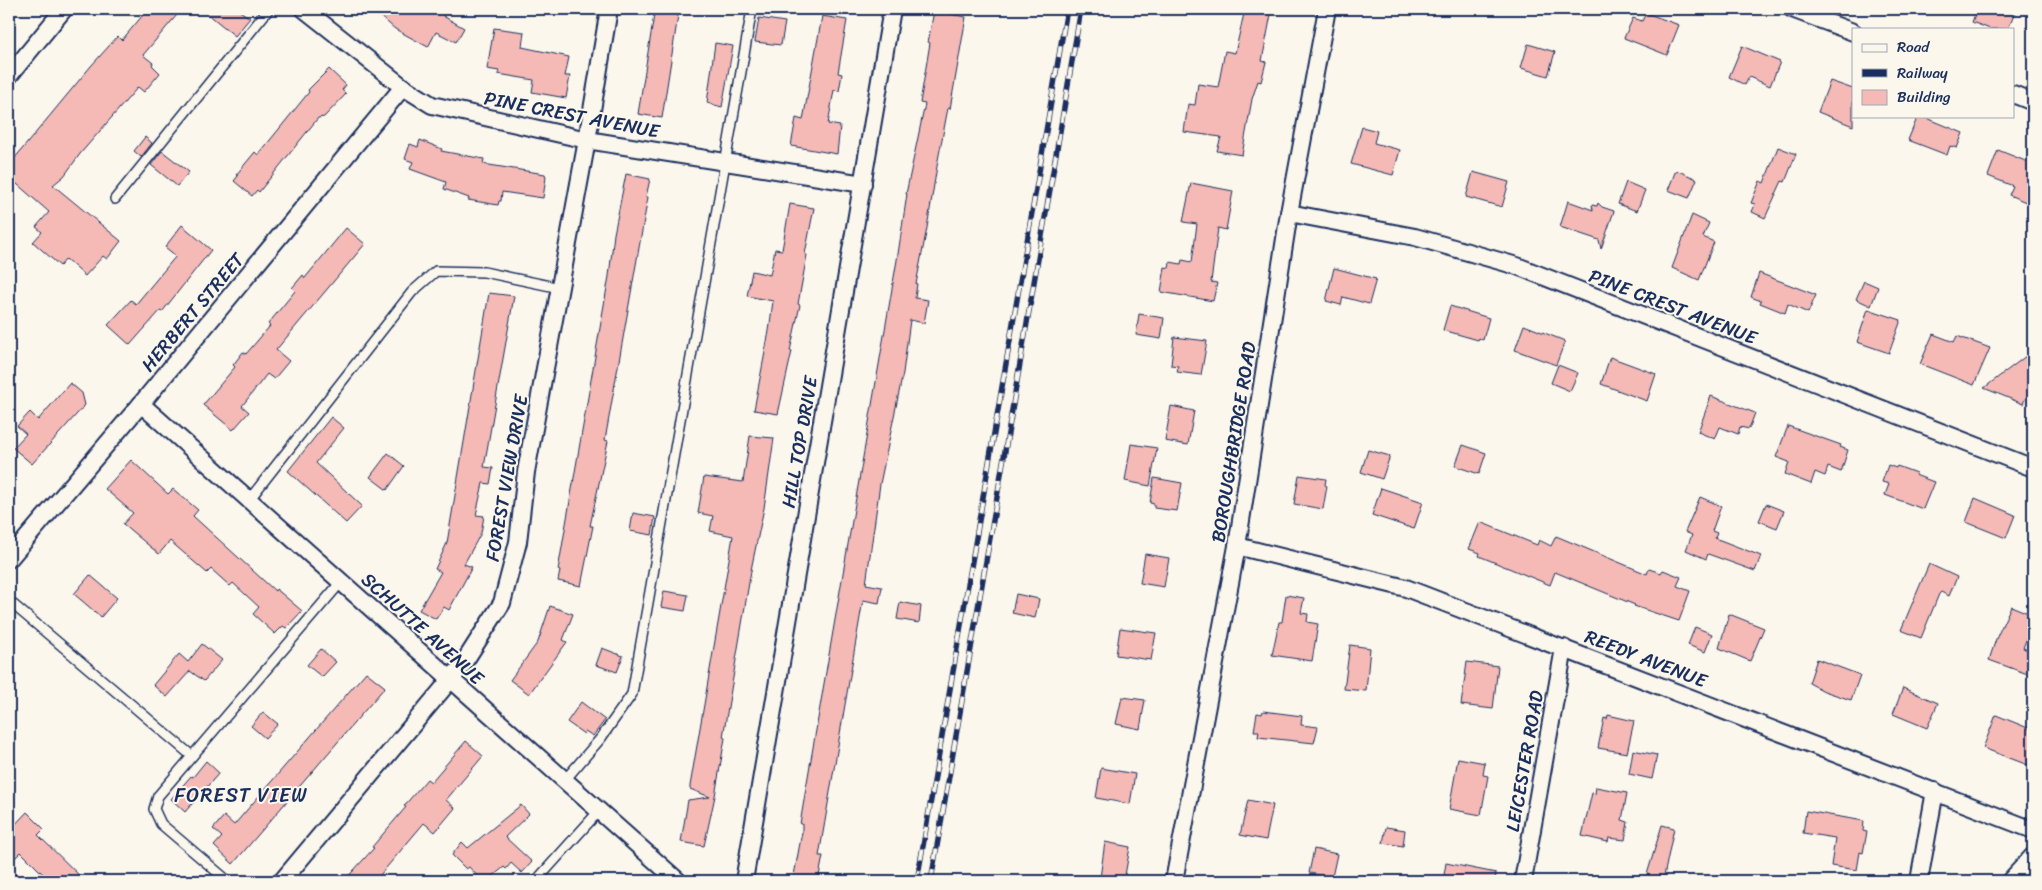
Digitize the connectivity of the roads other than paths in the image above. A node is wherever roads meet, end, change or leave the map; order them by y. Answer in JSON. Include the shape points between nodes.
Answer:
{"nodes":[{"id":1,"x":64,"y":9,"type":"edge"},
{"id":2,"x":269,"y":9,"type":"edge"},
{"id":3,"x":304,"y":9,"type":"edge"},
{"id":4,"x":609,"y":9,"type":"edge"},
{"id":5,"x":752,"y":9,"type":"edge"},
{"id":6,"x":892,"y":9,"type":"edge"},
{"id":7,"x":1327,"y":9,"type":"edge"},
{"id":8,"x":1792,"y":9,"type":"edge"},
{"id":9,"x":1852,"y":32,"type":"edge"},
{"id":10,"x":9,"y":76,"type":"edge"},
{"id":11,"x":403,"y":88,"type":"junction"},
{"id":12,"x":2014,"y":94,"type":"edge"},
{"id":13,"x":2033,"y":102,"type":"edge"},
{"id":14,"x":588,"y":140,"type":"junction"},
{"id":15,"x":726,"y":163,"type":"junction"},
{"id":16,"x":863,"y":184,"type":"junction"},
{"id":17,"x":115,"y":199,"type":"dead end"},
{"id":18,"x":1289,"y":213,"type":"junction"},
{"id":19,"x":560,"y":288,"type":"junction"},
{"id":20,"x":141,"y":404,"type":"junction"},
{"id":21,"x":2033,"y":468,"type":"edge"},
{"id":22,"x":249,"y":500,"type":"junction"},
{"id":23,"x":1238,"y":546,"type":"junction"},
{"id":24,"x":9,"y":559,"type":"edge"},
{"id":25,"x":341,"y":582,"type":"junction"},
{"id":26,"x":9,"y":601,"type":"edge"},
{"id":27,"x":1564,"y":648,"type":"junction"},
{"id":28,"x":451,"y":679,"type":"junction"},
{"id":29,"x":192,"y":756,"type":"junction"},
{"id":30,"x":564,"y":781,"type":"junction"},
{"id":31,"x":1935,"y":791,"type":"junction"},
{"id":32,"x":599,"y":811,"type":"junction"},
{"id":33,"x":2033,"y":830,"type":"edge"},
{"id":34,"x":2033,"y":856,"type":"edge"},
{"id":35,"x":228,"y":881,"type":"edge"},
{"id":36,"x":282,"y":881,"type":"edge"},
{"id":37,"x":536,"y":881,"type":"edge"},
{"id":38,"x":678,"y":881,"type":"edge"},
{"id":39,"x":744,"y":881,"type":"edge"},
{"id":40,"x":1174,"y":881,"type":"edge"},
{"id":41,"x":1523,"y":881,"type":"edge"},
{"id":42,"x":1919,"y":881,"type":"edge"},
{"id":43,"x":2010,"y":881,"type":"edge"}],
"edges":[{"from":1,"to":10,"type":"street"},
{"from":2,"to":17,"type":"lane"},
{"from":3,"to":11,"type":"street","name":"PINE CREST AVENUE"},
{"from":4,"to":14,"type":"street","name":"FOREST VIEW DRIVE"},
{"from":5,"to":15,"type":"lane"},
{"from":6,"to":16,"type":"street","name":"HILL TOP DRIVE"},
{"from":7,"to":18,"type":"street","name":"BOROUGHBRIDGE ROAD"},
{"from":8,"to":9,"type":"street"},
{"from":11,"to":14,"type":"street","name":"PINE CREST AVENUE","via":[[432,105]]},
{"from":11,"to":20,"type":"street","name":"HERBERT STREET"},
{"from":12,"to":13,"type":"street"},
{"from":14,"to":15,"type":"street","name":"PINE CREST AVENUE"},
{"from":14,"to":19,"type":"street","name":"FOREST VIEW DRIVE"},
{"from":15,"to":16,"type":"street","name":"PINE CREST AVENUE"},
{"from":15,"to":30,"type":"lane","via":[[632,694],[601,738]]},
{"from":16,"to":39,"type":"street","name":"HILL TOP DRIVE"},
{"from":18,"to":21,"type":"street","name":"PINE CREST AVENUE","via":[[1415,237],[1517,266]]},
{"from":18,"to":23,"type":"street","name":"BOROUGHBRIDGE ROAD"},
{"from":19,"to":22,"type":"lane","via":[[484,272],[436,271],[412,292]]},
{"from":19,"to":28,"type":"street","name":"FOREST VIEW DRIVE","via":[[526,472],[518,542],[502,603]]},
{"from":20,"to":22,"type":"street","name":"SCHUTTE AVENUE"},
{"from":20,"to":24,"type":"street","name":"HERBERT STREET"},
{"from":22,"to":25,"type":"street","name":"SCHUTTE AVENUE"},
{"from":23,"to":27,"type":"street","name":"REEDY AVENUE","via":[[1406,588]]},
{"from":23,"to":40,"type":"street","name":"BOROUGHBRIDGE ROAD"},
{"from":25,"to":28,"type":"street","name":"SCHUTTE AVENUE"},
{"from":25,"to":29,"type":"lane"},
{"from":26,"to":29,"type":"lane"},
{"from":27,"to":31,"type":"street","name":"REEDY AVENUE"},
{"from":27,"to":41,"type":"street","name":"LEICESTER ROAD"},
{"from":28,"to":30,"type":"street","name":"SCHUTTE AVENUE"},
{"from":28,"to":36,"type":"street","name":"FOREST VIEW DRIVE"},
{"from":29,"to":35,"type":"lane","via":[[158,796],[154,809],[161,824]]},
{"from":30,"to":32,"type":"street","name":"SCHUTTE AVENUE"},
{"from":31,"to":33,"type":"street","name":"REEDY AVENUE"},
{"from":31,"to":42,"type":"street"},
{"from":32,"to":37,"type":"lane"},
{"from":32,"to":38,"type":"street","name":"SCHUTTE AVENUE"},
{"from":34,"to":43,"type":"street"}]}
